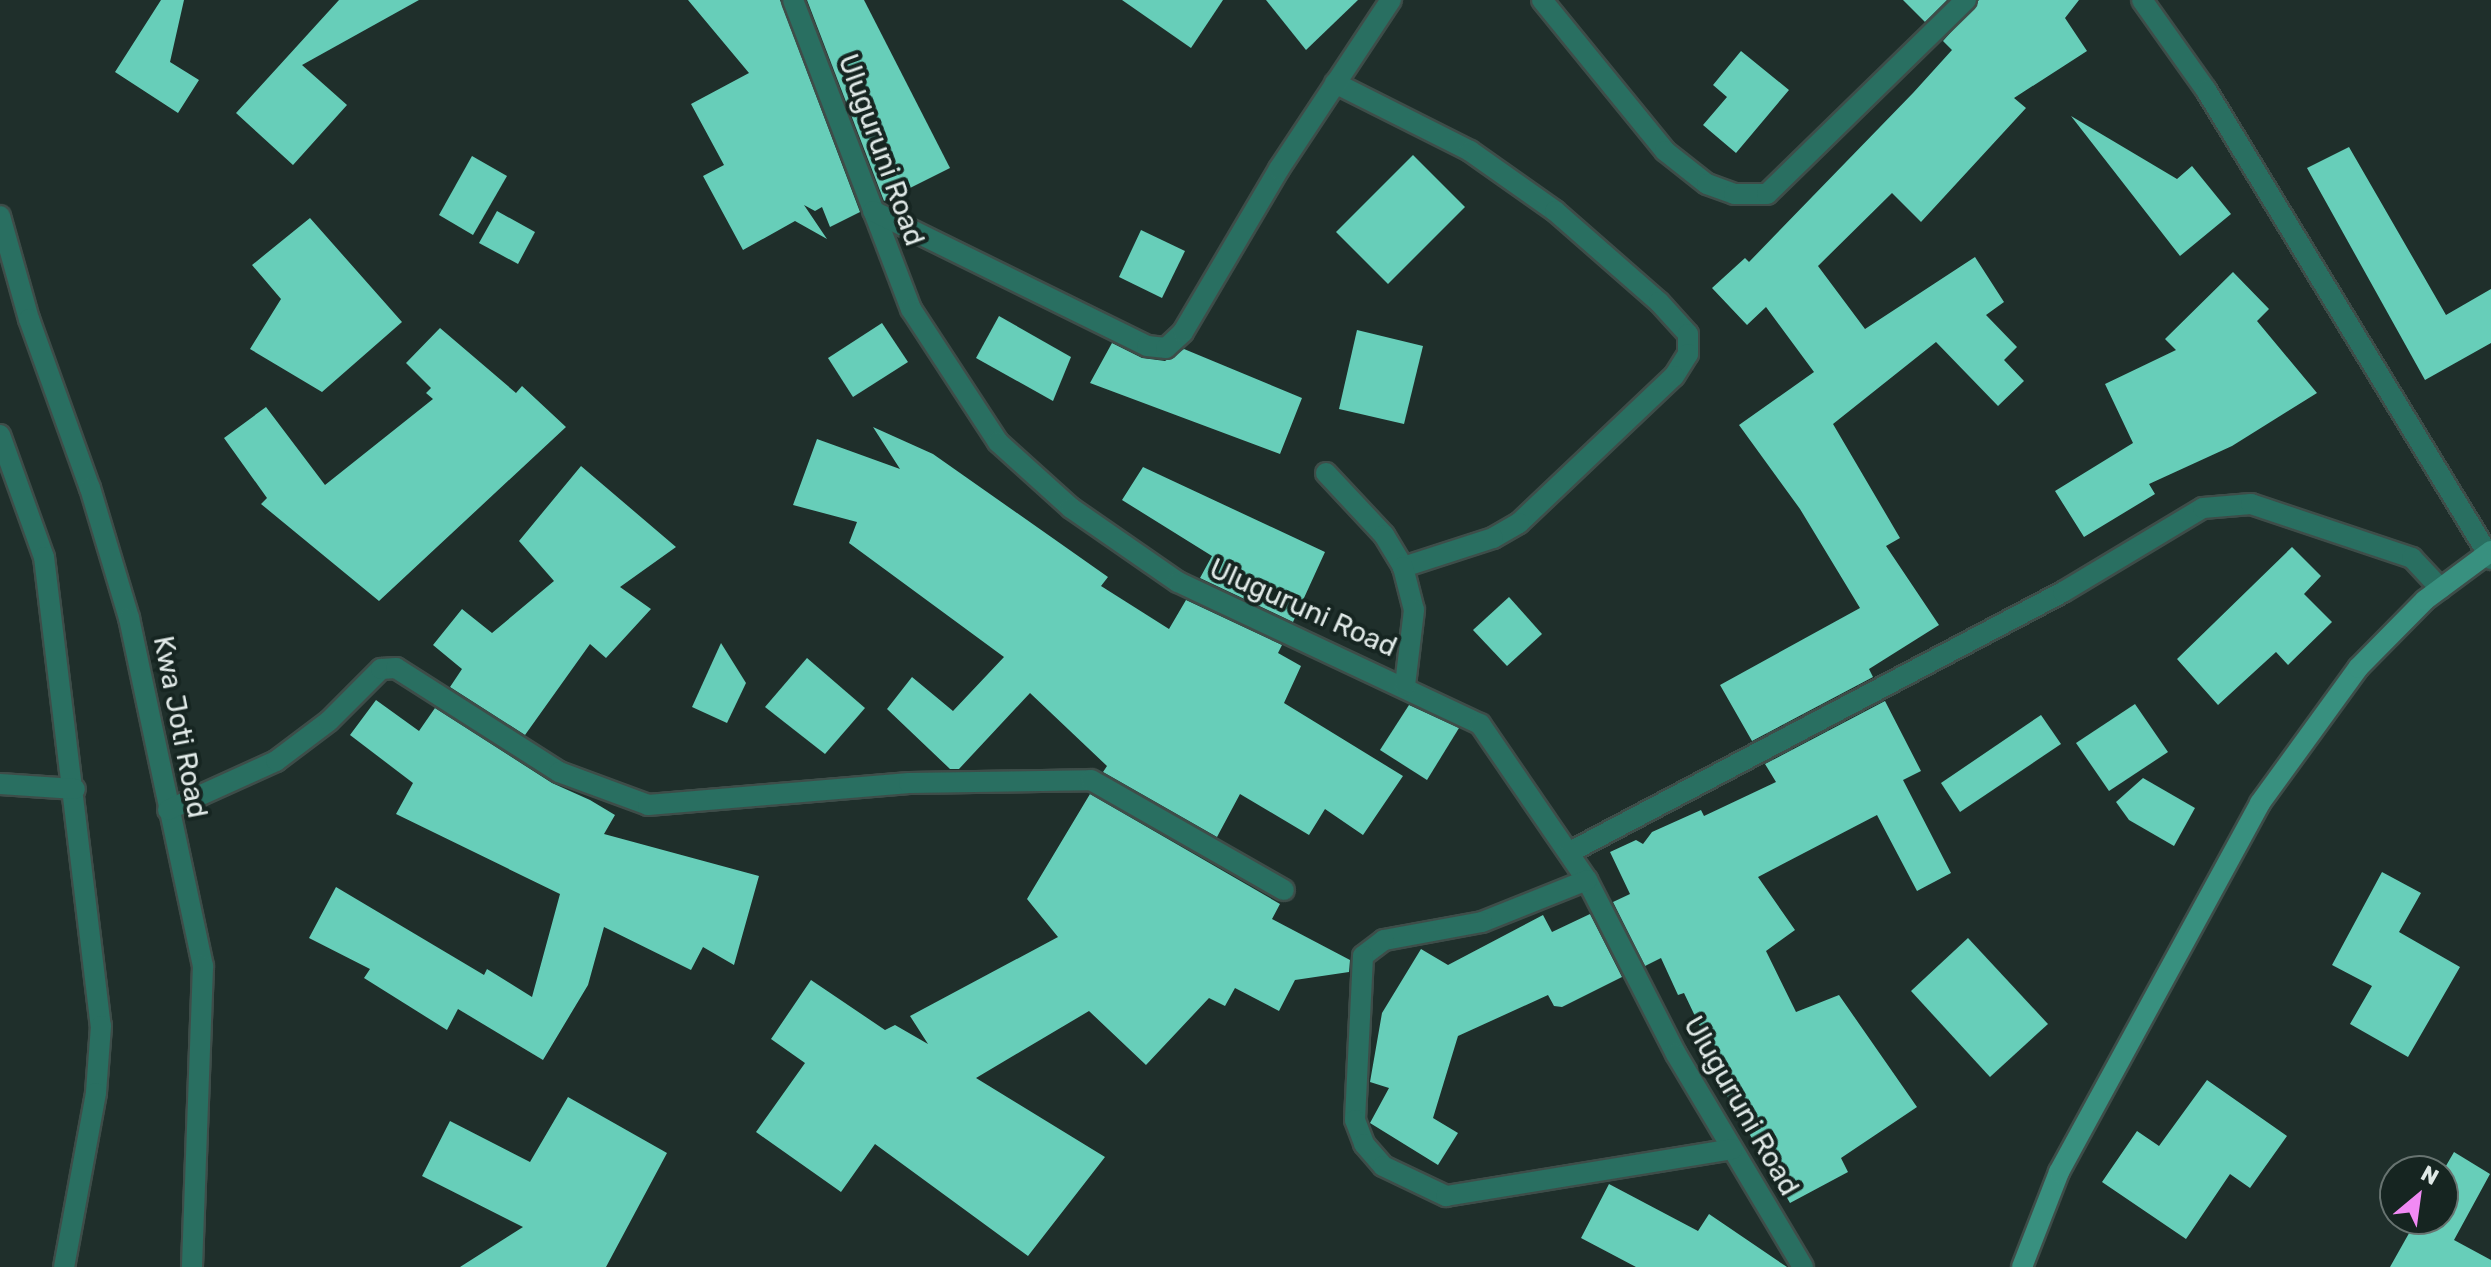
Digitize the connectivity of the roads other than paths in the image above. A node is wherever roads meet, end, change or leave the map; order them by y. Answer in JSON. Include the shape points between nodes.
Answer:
{"nodes":[{"id":1,"x":793,"y":0,"type":"edge"},
{"id":2,"x":1391,"y":0,"type":"edge"},
{"id":3,"x":1542,"y":0,"type":"edge"},
{"id":4,"x":1966,"y":0,"type":"edge"},
{"id":5,"x":2142,"y":0,"type":"edge"},
{"id":6,"x":1335,"y":83,"type":"junction"},
{"id":7,"x":873,"y":211,"type":"junction"},
{"id":8,"x":0,"y":216,"type":"edge"},
{"id":9,"x":0,"y":435,"type":"edge"},
{"id":10,"x":1326,"y":473,"type":"dead end"},
{"id":11,"x":2490,"y":555,"type":"edge"},
{"id":12,"x":1403,"y":567,"type":"junction"},
{"id":13,"x":2441,"y":589,"type":"junction"},
{"id":14,"x":1405,"y":685,"type":"junction"},
{"id":15,"x":0,"y":784,"type":"edge"},
{"id":16,"x":75,"y":789,"type":"junction"},
{"id":17,"x":168,"y":810,"type":"junction"},
{"id":18,"x":1570,"y":852,"type":"junction"},
{"id":19,"x":1587,"y":880,"type":"junction"},
{"id":20,"x":1284,"y":890,"type":"dead end"},
{"id":21,"x":1732,"y":1149,"type":"junction"},
{"id":22,"x":64,"y":1267,"type":"edge"},
{"id":23,"x":192,"y":1267,"type":"edge"},
{"id":24,"x":1803,"y":1267,"type":"edge"},
{"id":25,"x":2022,"y":1267,"type":"edge"}],
"edges":[{"from":1,"to":7,"type":"street","name":"Uluguruni Road"},
{"from":2,"to":6,"type":"street"},
{"from":3,"to":4,"type":"street","via":[[1665,151],[1707,184],[1767,194]]},
{"from":5,"to":11,"type":"street","via":[[2206,90]]},
{"from":6,"to":7,"type":"street","via":[[1183,332],[1166,348],[1147,346]]},
{"from":6,"to":12,"type":"street","via":[[1482,159],[1555,211],[1688,334],[1688,354],[1674,376],[1519,523],[1493,538]]},
{"from":7,"to":14,"type":"street","name":"Uluguruni Road","via":[[911,309],[949,369],[998,442],[1061,499],[1178,582]]},
{"from":8,"to":17,"type":"street","name":"Kwa Joti Road","via":[[129,618]]},
{"from":9,"to":16,"type":"street","via":[[44,557]]},
{"from":10,"to":12,"type":"street","via":[[1384,535]]},
{"from":11,"to":13,"type":"street"},
{"from":12,"to":14,"type":"street","via":[[1414,610]]},
{"from":13,"to":18,"type":"street","via":[[2412,558],[2251,504],[2203,508],[2063,592]]},
{"from":13,"to":25,"type":"street","via":[[2358,668],[2260,803],[2059,1172]]},
{"from":14,"to":18,"type":"street","name":"Uluguruni Road","via":[[1480,724]]},
{"from":15,"to":16,"type":"street"},
{"from":16,"to":22,"type":"street","via":[[101,1026],[96,1093]]},
{"from":17,"to":20,"type":"street","via":[[276,761],[329,721],[381,669],[396,668],[559,772],[648,805],[909,783],[1091,780]]},
{"from":17,"to":23,"type":"street","name":"Kwa Joti Road","via":[[203,966]]},
{"from":18,"to":19,"type":"street","name":"Uluguruni Road"},
{"from":19,"to":21,"type":"street","name":"Uluguruni Road"},
{"from":19,"to":21,"type":"street","via":[[1482,922],[1384,940],[1363,956],[1355,1120],[1364,1144],[1383,1166],[1446,1196]]},
{"from":21,"to":24,"type":"street","name":"Uluguruni Road"}]}
